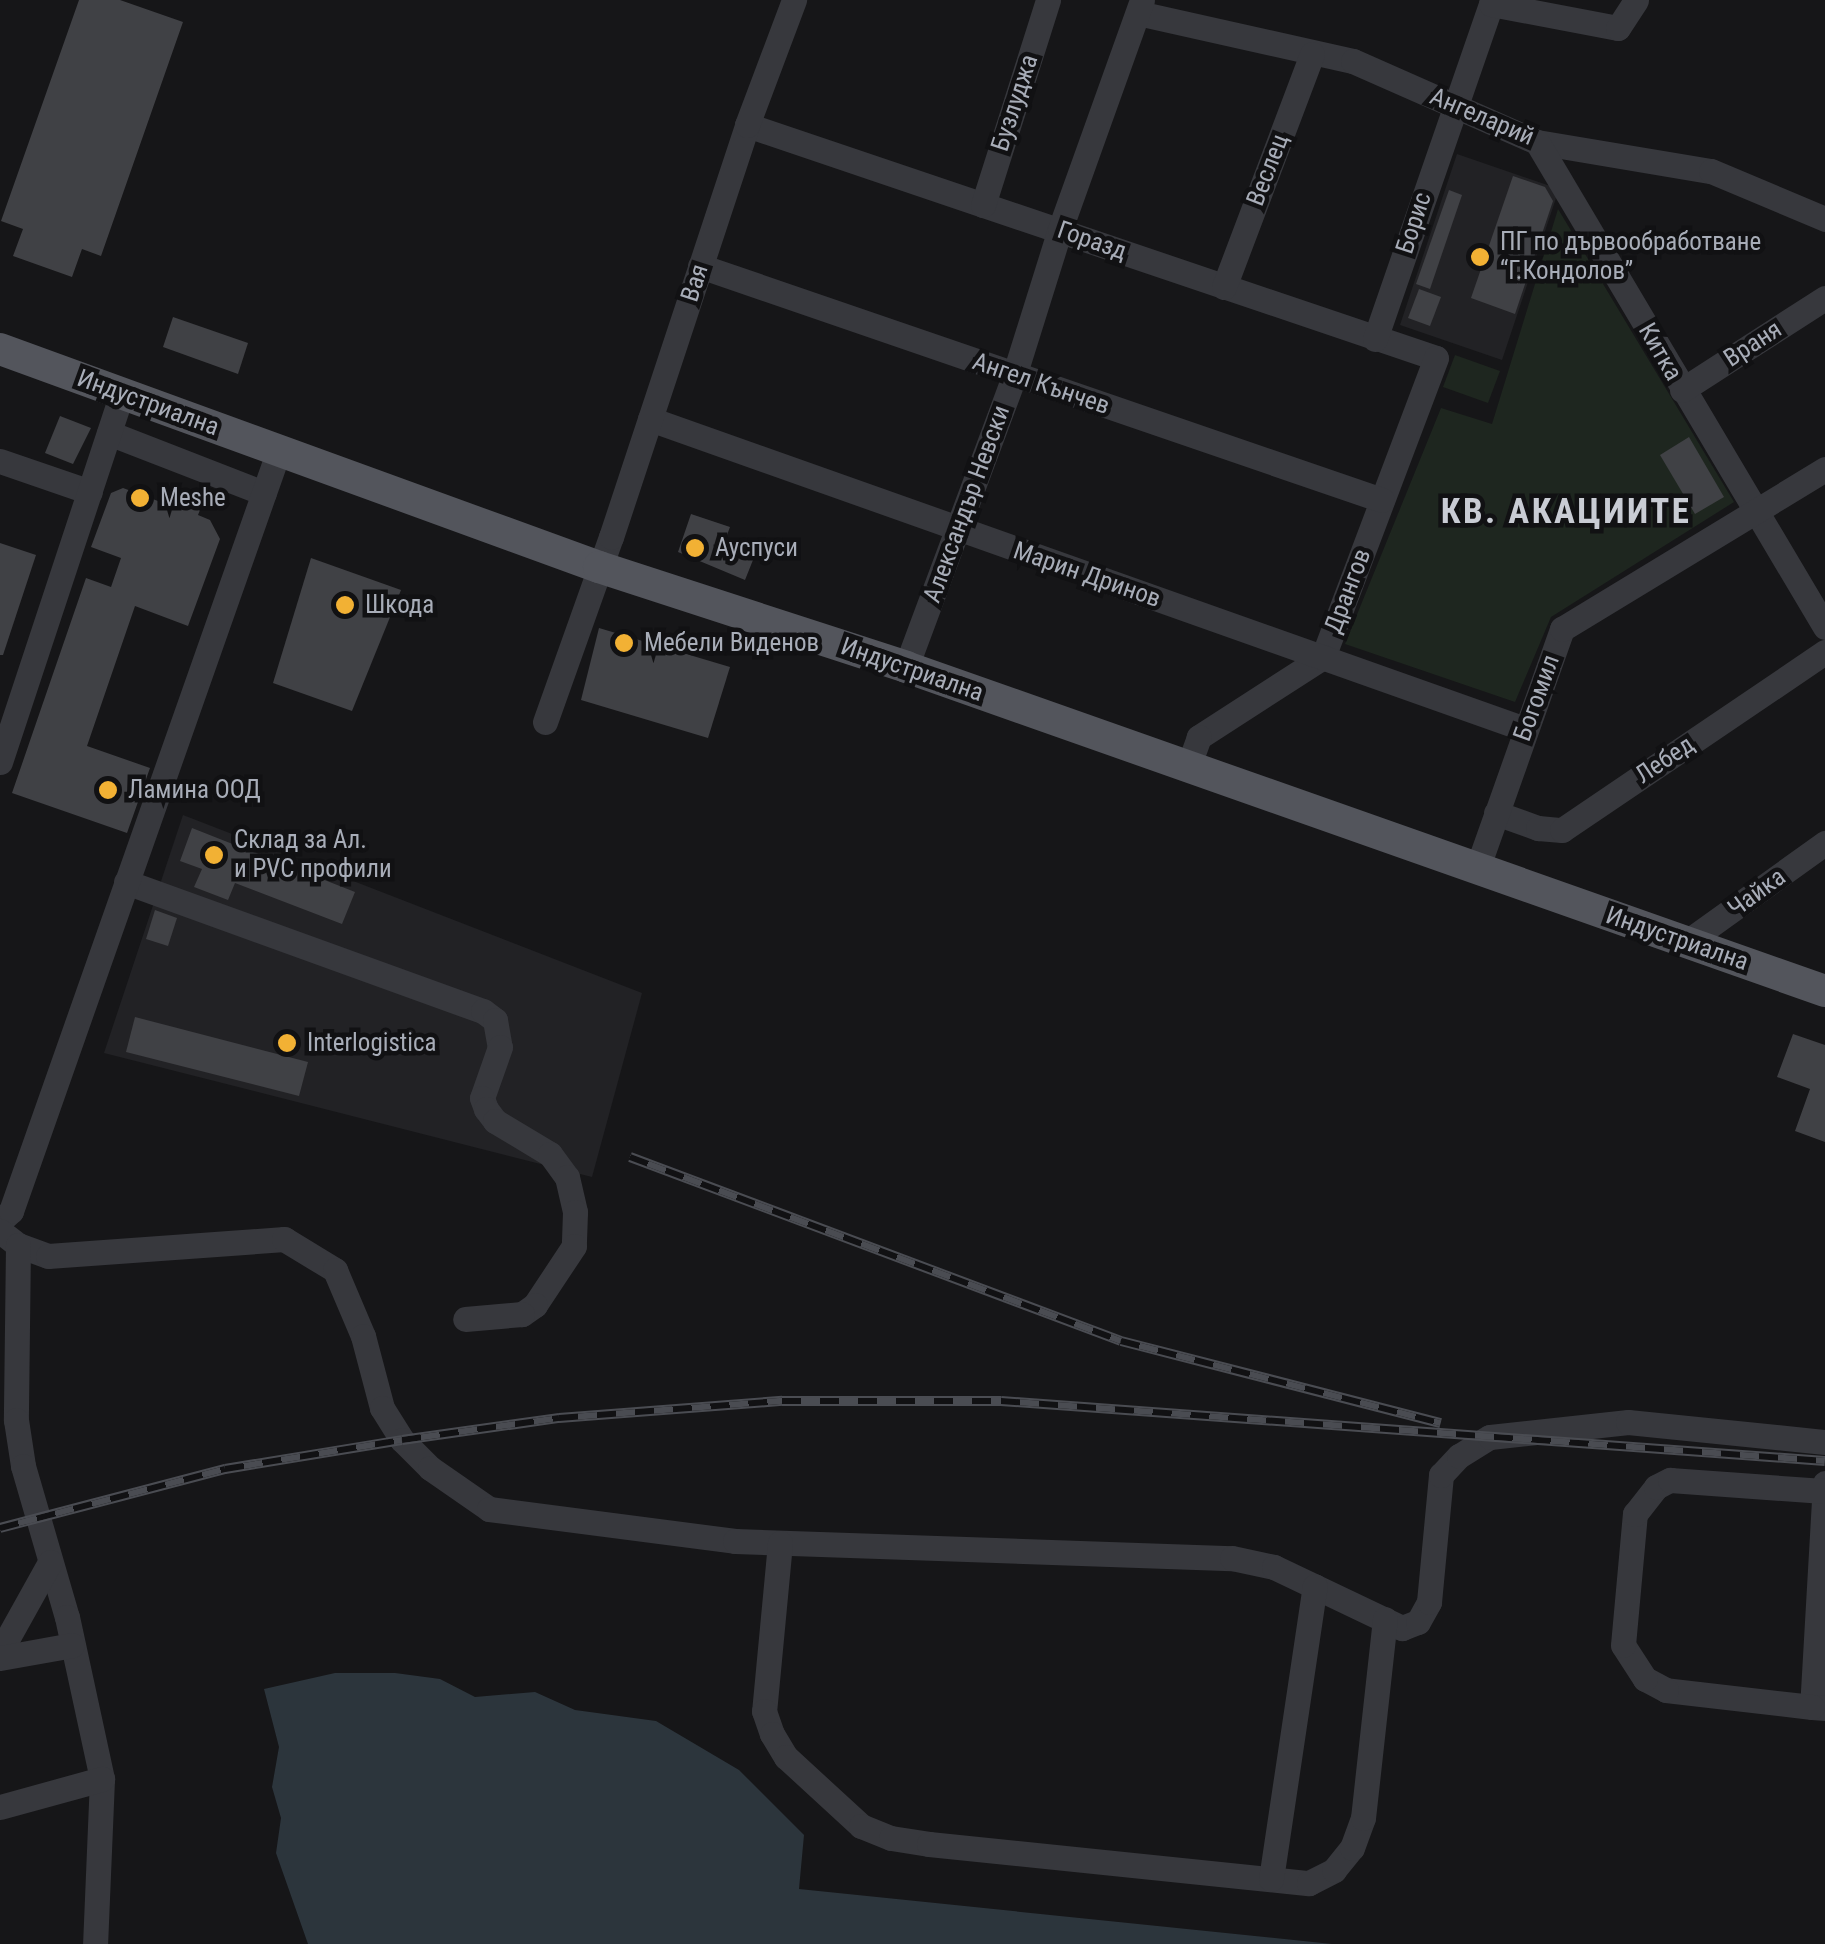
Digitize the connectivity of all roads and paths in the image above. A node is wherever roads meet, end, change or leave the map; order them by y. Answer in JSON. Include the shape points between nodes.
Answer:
{"nodes":[{"id":1,"x":794,"y":0,"type":"edge"},
{"id":2,"x":1636,"y":0,"type":"edge"},
{"id":3,"x":1039,"y":2,"type":"edge"},
{"id":4,"x":1488,"y":2,"type":"edge"},
{"id":5,"x":1140,"y":7,"type":"edge"},
{"id":6,"x":1312,"y":54,"type":"junction"},
{"id":7,"x":1452,"y":107,"type":"junction"},
{"id":8,"x":747,"y":125,"type":"junction"},
{"id":9,"x":1537,"y":142,"type":"junction"},
{"id":10,"x":983,"y":205,"type":"junction"},
{"id":11,"x":1825,"y":219,"type":"edge"},
{"id":12,"x":1060,"y":229,"type":"junction"},
{"id":13,"x":700,"y":266,"type":"junction"},
{"id":14,"x":1224,"y":286,"type":"junction"},
{"id":15,"x":1825,"y":298,"type":"edge"},
{"id":16,"x":1375,"y":338,"type":"junction"},
{"id":17,"x":0,"y":349,"type":"edge"},
{"id":18,"x":1436,"y":358,"type":"joint"},
{"id":19,"x":1014,"y":376,"type":"junction"},
{"id":20,"x":1682,"y":390,"type":"junction"},
{"id":21,"x":122,"y":392,"type":"junction"},
{"id":22,"x":650,"y":419,"type":"junction"},
{"id":23,"x":109,"y":432,"type":"junction"},
{"id":24,"x":279,"y":450,"type":"junction"},
{"id":25,"x":0,"y":461,"type":"edge"},
{"id":26,"x":1825,"y":469,"type":"edge"},
{"id":27,"x":90,"y":492,"type":"junction"},
{"id":28,"x":264,"y":494,"type":"junction"},
{"id":29,"x":1382,"y":500,"type":"junction"},
{"id":30,"x":1755,"y":509,"type":"junction"},
{"id":31,"x":959,"y":530,"type":"junction"},
{"id":32,"x":599,"y":566,"type":"junction"},
{"id":33,"x":1825,"y":628,"type":"edge"},
{"id":34,"x":1825,"y":652,"type":"edge"},
{"id":35,"x":1323,"y":658,"type":"junction"},
{"id":36,"x":906,"y":667,"type":"junction"},
{"id":37,"x":545,"y":722,"type":"dead end"},
{"id":38,"x":1525,"y":729,"type":"junction"},
{"id":39,"x":0,"y":762,"type":"edge"},
{"id":40,"x":1189,"y":766,"type":"junction"},
{"id":41,"x":1496,"y":813,"type":"junction"},
{"id":42,"x":1825,"y":842,"type":"edge"},
{"id":43,"x":1477,"y":869,"type":"junction"},
{"id":44,"x":126,"y":882,"type":"junction"},
{"id":45,"x":1687,"y":942,"type":"junction"},
{"id":46,"x":1825,"y":991,"type":"edge"},
{"id":47,"x":0,"y":1221,"type":"edge"},
{"id":48,"x":9,"y":1238,"type":"edge"},
{"id":49,"x":465,"y":1320,"type":"dead end"},
{"id":50,"x":1825,"y":1442,"type":"edge"},
{"id":51,"x":1825,"y":1483,"type":"edge"},
{"id":52,"x":1824,"y":1492,"type":"edge"},
{"id":53,"x":780,"y":1543,"type":"junction"},
{"id":54,"x":50,"y":1562,"type":"junction"},
{"id":55,"x":1315,"y":1586,"type":"junction"},
{"id":56,"x":1384,"y":1619,"type":"junction"},
{"id":57,"x":72,"y":1645,"type":"junction"},
{"id":58,"x":0,"y":1655,"type":"edge"},
{"id":59,"x":1818,"y":1708,"type":"edge"},
{"id":60,"x":102,"y":1779,"type":"junction"},
{"id":61,"x":0,"y":1807,"type":"edge"},
{"id":62,"x":1271,"y":1879,"type":"junction"},
{"id":63,"x":95,"y":1944,"type":"edge"}],
"edges":[{"from":1,"to":8,"type":"street","name":"Вая"},
{"from":2,"to":4,"type":"street","via":[[1618,28]]},
{"from":3,"to":10,"type":"street","name":"Бузлуджа"},
{"from":4,"to":7,"type":"street","name":"Борис"},
{"from":5,"to":6,"type":"street","name":"Ангеларий"},
{"from":5,"to":12,"type":"street","name":"Александър Невски"},
{"from":6,"to":7,"type":"street","name":"Ангеларий","via":[[1386,73]]},
{"from":6,"to":14,"type":"street","name":"Веслец"},
{"from":7,"to":9,"type":"street","name":"Ангеларий"},
{"from":7,"to":16,"type":"street","name":"Борис"},
{"from":8,"to":10,"type":"street","name":"Горазд"},
{"from":8,"to":13,"type":"street","name":"Вая"},
{"from":9,"to":11,"type":"street","name":"Ангеларий","via":[[1711,171]]},
{"from":9,"to":20,"type":"street","name":"Китка"},
{"from":10,"to":12,"type":"street","name":"Горазд"},
{"from":12,"to":14,"type":"street","name":"Горазд"},
{"from":12,"to":19,"type":"street","name":"Александър Невски"},
{"from":13,"to":19,"type":"street","name":"Ангел Кънчев"},
{"from":13,"to":22,"type":"street","name":"Вая"},
{"from":14,"to":16,"type":"street","name":"Горазд"},
{"from":15,"to":20,"type":"street","name":"Враня"},
{"from":16,"to":18,"type":"street","name":"Горазд"},
{"from":17,"to":21,"type":"main road","name":"Индустриална"},
{"from":18,"to":29,"type":"street","name":"Дрангов"},
{"from":19,"to":29,"type":"street","name":"Ангел Кънчев"},
{"from":19,"to":31,"type":"street","name":"Александър Невски"},
{"from":20,"to":30,"type":"street","name":"Китка"},
{"from":21,"to":23,"type":"street"},
{"from":21,"to":24,"type":"main road","name":"Индустриална"},
{"from":22,"to":31,"type":"street","name":"Марин Дринов"},
{"from":22,"to":32,"type":"street","name":"Вая"},
{"from":23,"to":27,"type":"street"},
{"from":23,"to":28,"type":"street"},
{"from":24,"to":28,"type":"street"},
{"from":24,"to":32,"type":"main road","name":"Индустриална"},
{"from":25,"to":27,"type":"street"},
{"from":26,"to":30,"type":"street","name":"Богомил"},
{"from":27,"to":39,"type":"street"},
{"from":28,"to":44,"type":"street"},
{"from":29,"to":35,"type":"street","name":"Дрангов"},
{"from":30,"to":33,"type":"street","name":"Китка"},
{"from":30,"to":38,"type":"street","name":"Богомил","via":[[1562,629]]},
{"from":31,"to":35,"type":"street","name":"Марин Дринов"},
{"from":31,"to":36,"type":"street","name":"Александър Невски"},
{"from":32,"to":36,"type":"main road","name":"Индустриална"},
{"from":32,"to":37,"type":"street","name":"Вая"},
{"from":34,"to":41,"type":"street","name":"Лебед","via":[[1562,830]]},
{"from":35,"to":38,"type":"street","name":"Марин Дринов"},
{"from":35,"to":40,"type":"street","name":"Дрангов","via":[[1200,737]]},
{"from":36,"to":40,"type":"main road","name":"Индустриална"},
{"from":38,"to":41,"type":"street","name":"Богомил"},
{"from":40,"to":43,"type":"main road","name":"Индустриална"},
{"from":41,"to":43,"type":"street","name":"Богомил"},
{"from":42,"to":45,"type":"street","name":"Чайка"},
{"from":43,"to":45,"type":"main road","name":"Индустриална"},
{"from":44,"to":47,"type":"street","via":[[10,1211]]},
{"from":44,"to":49,"type":"street","via":[[494,1020],[500,1047],[482,1098],[495,1121],[550,1154],[567,1177],[574,1246],[536,1305],[522,1314]]},
{"from":45,"to":46,"type":"main road","name":"Индустриална"},
{"from":48,"to":53,"type":"street","via":[[48,1256],[284,1239],[335,1270],[363,1336],[382,1408],[402,1440],[489,1509]]},
{"from":48,"to":54,"type":"street","via":[[16,1420]]},
{"from":50,"to":56,"type":"street","via":[[1628,1422],[1490,1437],[1441,1475],[1426,1613],[1410,1628]]},
{"from":51,"to":52,"type":"street"},
{"from":52,"to":59,"type":"street"},
{"from":52,"to":59,"type":"street","via":[[1670,1480],[1656,1486],[1636,1514],[1623,1645],[1646,1679],[1666,1690]]},
{"from":53,"to":55,"type":"street","via":[[1232,1558]]},
{"from":53,"to":62,"type":"street","via":[[764,1712],[786,1757],[861,1826],[929,1844]]},
{"from":54,"to":57,"type":"street"},
{"from":54,"to":58,"type":"street"},
{"from":55,"to":56,"type":"street"},
{"from":55,"to":62,"type":"street"},
{"from":56,"to":62,"type":"street","via":[[1363,1818],[1352,1848],[1334,1870],[1309,1883]]},
{"from":57,"to":58,"type":"street"},
{"from":57,"to":60,"type":"street"},
{"from":60,"to":61,"type":"street"},
{"from":60,"to":63,"type":"street"}]}
